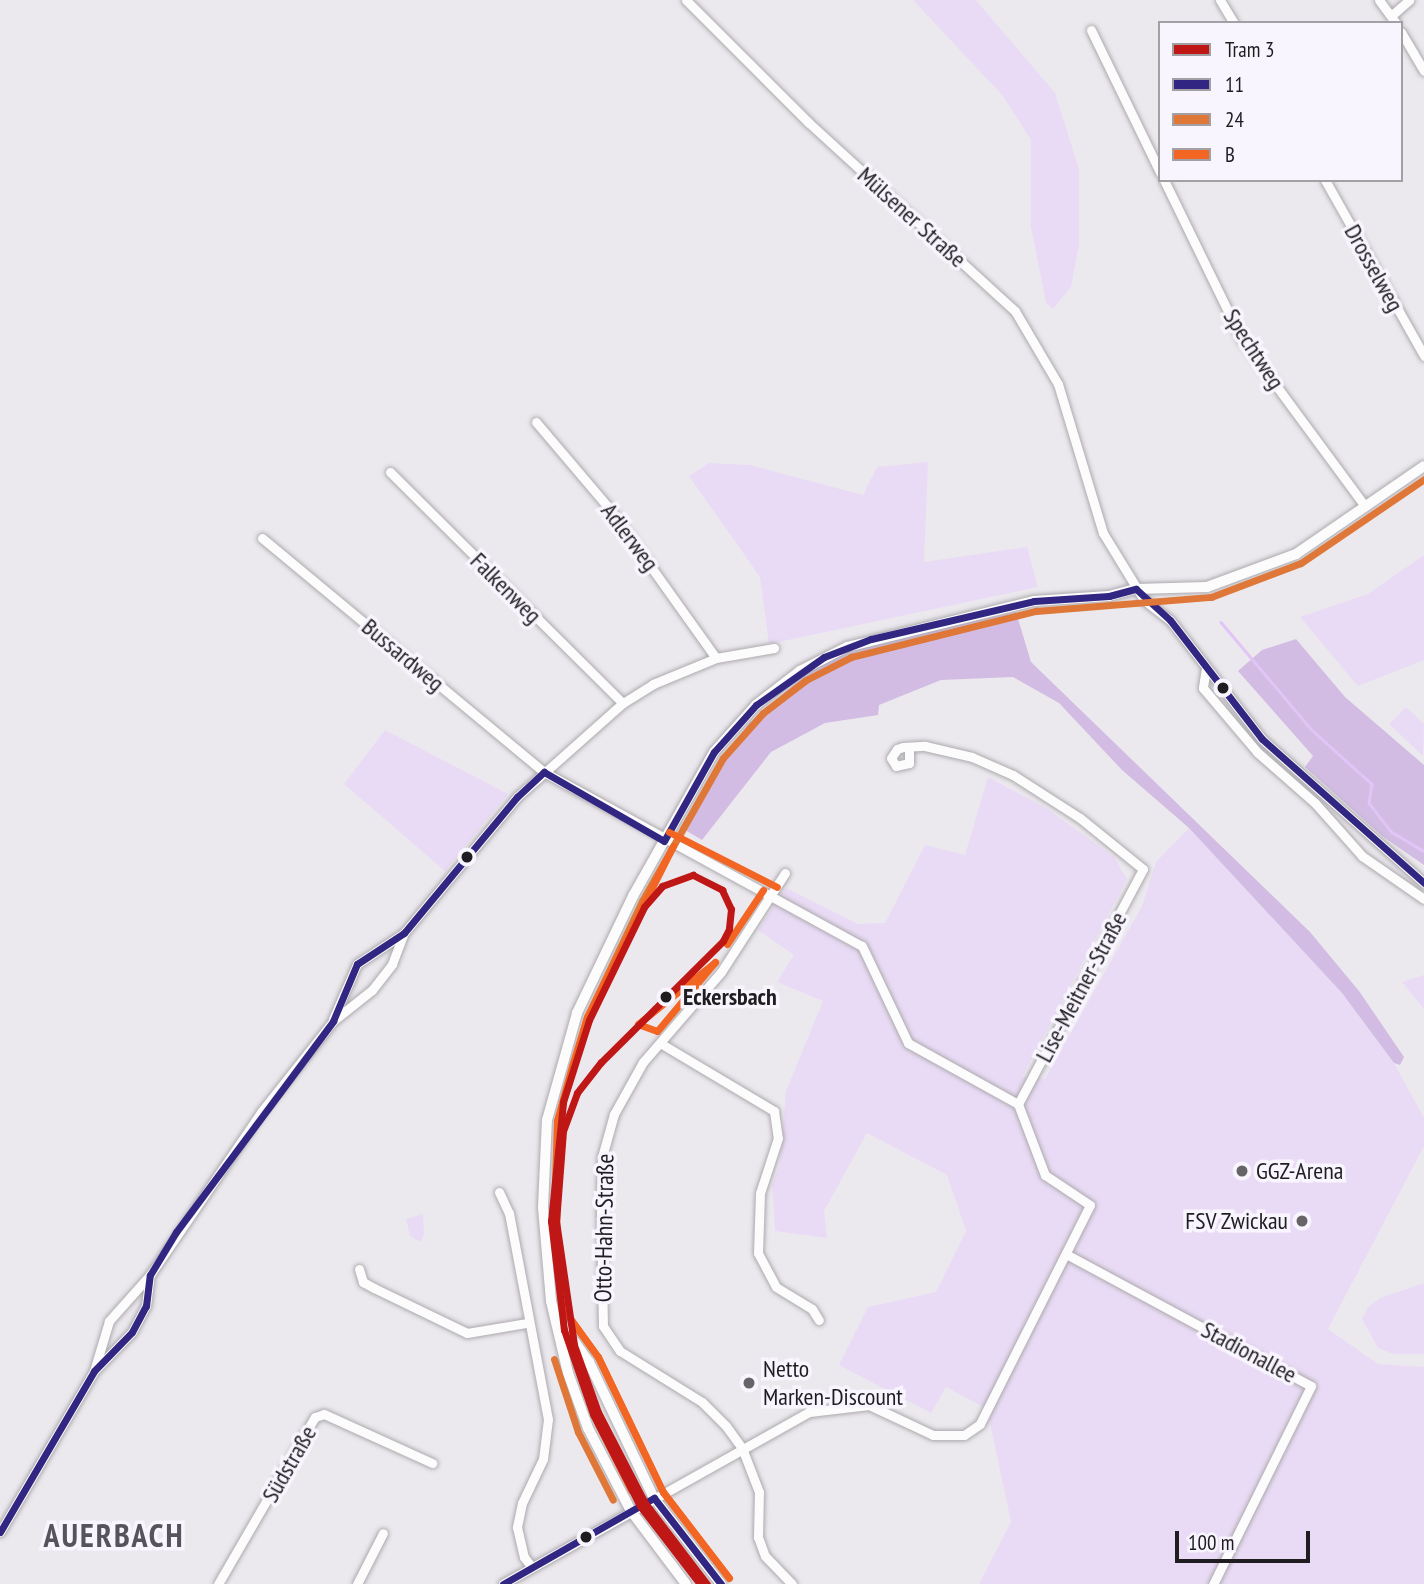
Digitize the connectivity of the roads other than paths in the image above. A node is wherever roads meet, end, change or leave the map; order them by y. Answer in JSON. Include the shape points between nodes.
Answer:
{"nodes":[{"id":1,"x":686,"y":0,"type":"edge"},
{"id":2,"x":1220,"y":0,"type":"edge"},
{"id":3,"x":1379,"y":0,"type":"edge"},
{"id":4,"x":1409,"y":0,"type":"edge"},
{"id":5,"x":1394,"y":19,"type":"edge"},
{"id":6,"x":1233,"y":21,"type":"edge"},
{"id":7,"x":1091,"y":30,"type":"dead end"},
{"id":8,"x":1403,"y":35,"type":"edge"},
{"id":9,"x":1424,"y":71,"type":"edge"},
{"id":10,"x":1158,"y":168,"type":"edge"},
{"id":11,"x":1165,"y":182,"type":"edge"},
{"id":12,"x":1326,"y":182,"type":"edge"},
{"id":13,"x":1424,"y":356,"type":"edge"},
{"id":14,"x":536,"y":422,"type":"dead end"},
{"id":15,"x":1424,"y":467,"type":"edge"},
{"id":16,"x":390,"y":472,"type":"dead end"},
{"id":17,"x":1365,"y":506,"type":"junction"},
{"id":18,"x":262,"y":538,"type":"dead end"},
{"id":19,"x":1136,"y":589,"type":"junction"},
{"id":20,"x":774,"y":648,"type":"dead end"},
{"id":21,"x":716,"y":657,"type":"junction"},
{"id":22,"x":1206,"y":668,"type":"junction"},
{"id":23,"x":623,"y":702,"type":"junction"},
{"id":24,"x":909,"y":747,"type":"dead end"},
{"id":25,"x":544,"y":772,"type":"junction"},
{"id":26,"x":664,"y":841,"type":"junction"},
{"id":27,"x":785,"y":873,"type":"dead end"},
{"id":28,"x":1424,"y":883,"type":"edge"},
{"id":29,"x":772,"y":897,"type":"junction"},
{"id":30,"x":1424,"y":899,"type":"edge"},
{"id":31,"x":404,"y":933,"type":"junction"},
{"id":32,"x":333,"y":1021,"type":"junction"},
{"id":33,"x":660,"y":1043,"type":"junction"},
{"id":34,"x":1018,"y":1104,"type":"junction"},
{"id":35,"x":499,"y":1192,"type":"dead end"},
{"id":36,"x":1066,"y":1254,"type":"junction"},
{"id":37,"x":359,"y":1269,"type":"dead end"},
{"id":38,"x":150,"y":1275,"type":"junction"},
{"id":39,"x":551,"y":1301,"type":"junction"},
{"id":40,"x":819,"y":1320,"type":"dead end"},
{"id":41,"x":527,"y":1323,"type":"junction"},
{"id":42,"x":94,"y":1371,"type":"junction"},
{"id":43,"x":742,"y":1448,"type":"junction"},
{"id":44,"x":432,"y":1463,"type":"dead end"},
{"id":45,"x":654,"y":1498,"type":"junction"},
{"id":46,"x":631,"y":1511,"type":"junction"},
{"id":47,"x":0,"y":1532,"type":"edge"},
{"id":48,"x":383,"y":1533,"type":"dead end"},
{"id":49,"x":531,"y":1566,"type":"junction"},
{"id":50,"x":218,"y":1584,"type":"edge"},
{"id":51,"x":357,"y":1584,"type":"edge"},
{"id":52,"x":503,"y":1584,"type":"edge"},
{"id":53,"x":687,"y":1584,"type":"edge"},
{"id":54,"x":721,"y":1584,"type":"edge"},
{"id":55,"x":792,"y":1584,"type":"edge"},
{"id":56,"x":1213,"y":1584,"type":"edge"}],
"edges":[{"from":1,"to":19,"type":"street","name":"Mülsener Straße","via":[[808,122],[1015,311],[1058,384],[1103,533]]},
{"from":2,"to":6,"type":"street"},
{"from":3,"to":5,"type":"street"},
{"from":4,"to":5,"type":"street"},
{"from":7,"to":10,"type":"street"},
{"from":8,"to":9,"type":"street"},
{"from":11,"to":17,"type":"street","name":"Spechtweg","via":[[1241,338]]},
{"from":12,"to":13,"type":"street","name":"Drosselweg"},
{"from":14,"to":21,"type":"street","name":"Adlerweg","via":[[609,508]]},
{"from":15,"to":17,"type":"street"},
{"from":16,"to":23,"type":"street","name":"Falkenweg"},
{"from":17,"to":19,"type":"street","via":[[1296,554],[1259,571],[1207,587]]},
{"from":18,"to":25,"type":"street","name":"Bussardweg"},
{"from":19,"to":22,"type":"street","name":"Mülsener Straße","via":[[1170,620]]},
{"from":19,"to":26,"type":"street","via":[[1109,596],[1034,601],[872,639],[800,671],[756,705],[714,752]]},
{"from":20,"to":21,"type":"street"},
{"from":21,"to":23,"type":"street"},
{"from":22,"to":28,"type":"street","name":"Mülsener Straße","via":[[1262,739]]},
{"from":22,"to":30,"type":"street","via":[[1203,688],[1265,760],[1315,803],[1362,856]]},
{"from":23,"to":25,"type":"street"},
{"from":24,"to":34,"type":"street","name":"Lise-Meitner-Straße","via":[[947,749],[1013,775],[1080,818],[1143,869]]},
{"from":25,"to":26,"type":"street","name":"Bussardweg"},
{"from":25,"to":31,"type":"street","via":[[517,797]]},
{"from":26,"to":29,"type":"street","name":"Bussardweg"},
{"from":26,"to":39,"type":"street","via":[[577,1013],[547,1120],[543,1207]]},
{"from":27,"to":29,"type":"street","name":"Otto-Hahn-Straße"},
{"from":29,"to":33,"type":"street","name":"Otto-Hahn-Straße","via":[[720,972]]},
{"from":29,"to":34,"type":"street","name":"Bussardweg","via":[[862,946],[908,1042]]},
{"from":31,"to":32,"type":"street","via":[[392,964],[372,990]]},
{"from":31,"to":32,"type":"street","via":[[357,964]]},
{"from":32,"to":38,"type":"street","via":[[261,1112]]},
{"from":33,"to":40,"type":"street","via":[[774,1111],[778,1138],[760,1193],[758,1253],[776,1287],[812,1309]]},
{"from":33,"to":43,"type":"street","name":"Otto-Hahn-Straße","via":[[643,1062],[614,1114],[602,1157],[603,1326],[620,1352],[702,1402]]},
{"from":34,"to":36,"type":"street","via":[[1045,1175],[1090,1205]]},
{"from":35,"to":41,"type":"street","via":[[509,1213]]},
{"from":36,"to":43,"type":"street","via":[[980,1424],[964,1435],[933,1435],[869,1405],[829,1406],[808,1412]]},
{"from":36,"to":56,"type":"street","name":"Stadionallee","via":[[1311,1386]]},
{"from":37,"to":41,"type":"street","via":[[363,1282],[467,1333]]},
{"from":38,"to":42,"type":"street","via":[[109,1321]]},
{"from":38,"to":42,"type":"street","via":[[146,1306],[132,1332]]},
{"from":39,"to":45,"type":"street","via":[[589,1362]]},
{"from":39,"to":46,"type":"street","via":[[568,1373],[588,1428]]},
{"from":41,"to":49,"type":"street","via":[[548,1419],[543,1458],[522,1503],[517,1527],[524,1557]]},
{"from":42,"to":47,"type":"street"},
{"from":43,"to":45,"type":"street"},
{"from":43,"to":55,"type":"street","name":"Otto-Hahn-Straße","via":[[759,1492],[758,1537],[765,1556]]},
{"from":44,"to":50,"type":"street","name":"Südstraße","via":[[324,1413],[315,1417]]},
{"from":45,"to":46,"type":"street"},
{"from":45,"to":54,"type":"street","via":[[695,1557]]},
{"from":46,"to":49,"type":"street"},
{"from":46,"to":53,"type":"street"},
{"from":48,"to":51,"type":"street"},
{"from":49,"to":52,"type":"street"}]}
